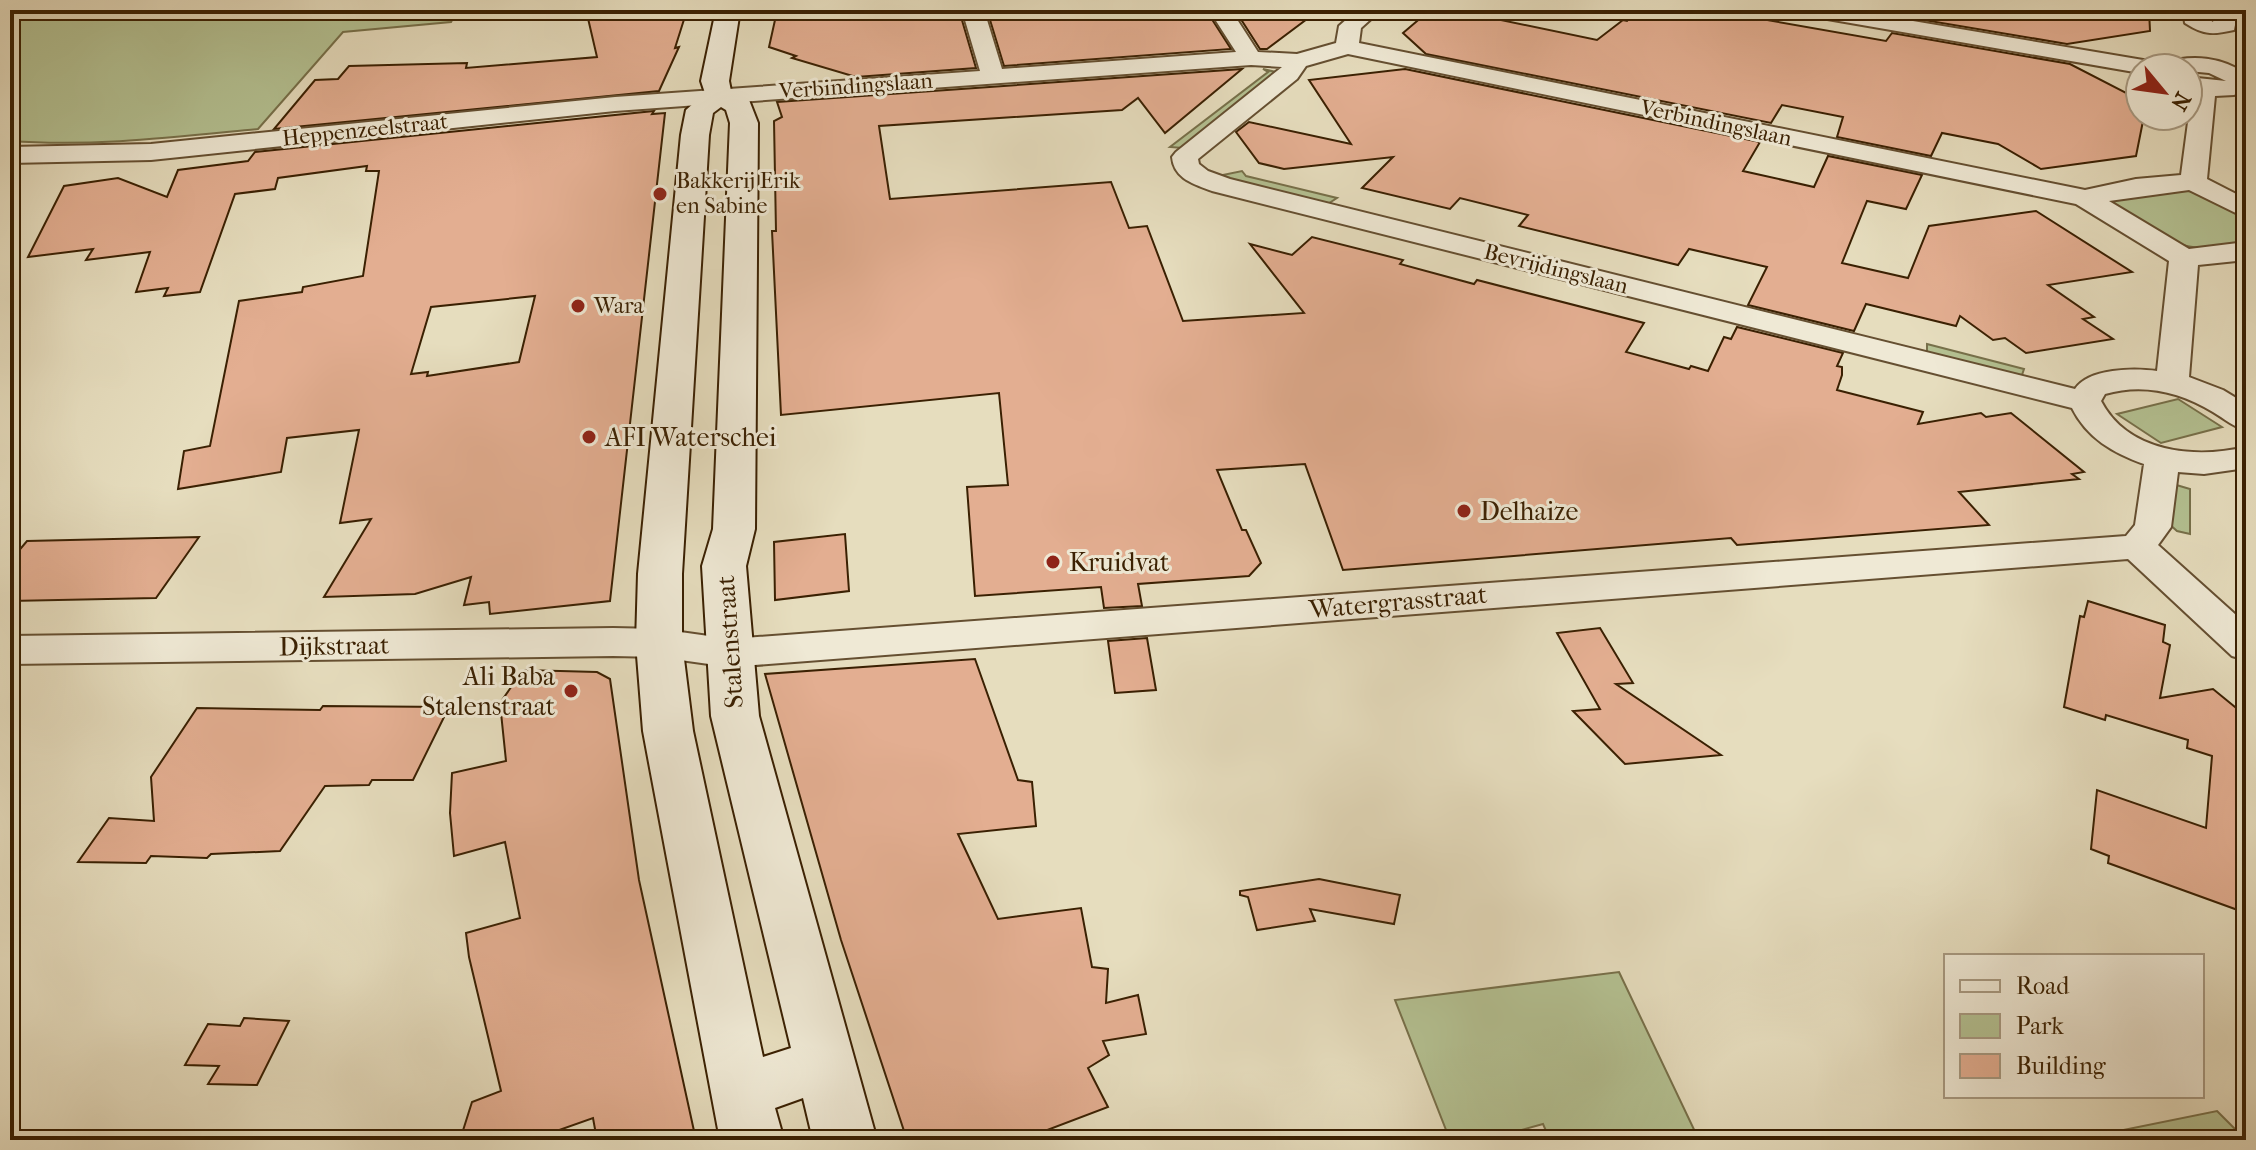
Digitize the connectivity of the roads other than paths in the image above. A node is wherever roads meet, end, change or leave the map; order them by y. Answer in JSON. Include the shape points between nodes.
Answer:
{"nodes":[{"id":1,"x":728,"y":10,"type":"edge"},
{"id":2,"x":973,"y":10,"type":"edge"},
{"id":3,"x":1220,"y":10,"type":"edge"},
{"id":4,"x":1370,"y":10,"type":"edge"},
{"id":5,"x":1810,"y":10,"type":"edge"},
{"id":6,"x":2194,"y":10,"type":"edge"},
{"id":7,"x":2227,"y":10,"type":"edge"},
{"id":8,"x":2210,"y":29,"type":"junction"},
{"id":9,"x":1347,"y":47,"type":"junction"},
{"id":10,"x":2204,"y":56,"type":"edge"},
{"id":11,"x":1251,"y":58,"type":"junction"},
{"id":12,"x":1298,"y":61,"type":"junction"},
{"id":13,"x":2124,"y":64,"type":"edge"},
{"id":14,"x":993,"y":76,"type":"junction"},
{"id":15,"x":2204,"y":78,"type":"edge"},
{"id":16,"x":2243,"y":85,"type":"edge"},
{"id":17,"x":719,"y":95,"type":"junction"},
{"id":18,"x":744,"y":123,"type":"junction"},
{"id":19,"x":698,"y":126,"type":"junction"},
{"id":20,"x":2196,"y":132,"type":"edge"},
{"id":21,"x":10,"y":155,"type":"edge"},
{"id":22,"x":2193,"y":182,"type":"junction"},
{"id":23,"x":2085,"y":198,"type":"junction"},
{"id":24,"x":2246,"y":210,"type":"edge"},
{"id":25,"x":2246,"y":251,"type":"edge"},
{"id":26,"x":2184,"y":258,"type":"junction"},
{"id":27,"x":2172,"y":383,"type":"junction"},
{"id":28,"x":2085,"y":401,"type":"junction"},
{"id":29,"x":2246,"y":420,"type":"edge"},
{"id":30,"x":2246,"y":457,"type":"edge"},
{"id":31,"x":2162,"y":458,"type":"junction"},
{"id":32,"x":734,"y":529,"type":"junction"},
{"id":33,"x":665,"y":538,"type":"junction"},
{"id":34,"x":2137,"y":547,"type":"junction"},
{"id":35,"x":659,"y":643,"type":"junction"},
{"id":36,"x":2246,"y":646,"type":"edge"},
{"id":37,"x":10,"y":650,"type":"edge"},
{"id":38,"x":730,"y":653,"type":"junction"},
{"id":39,"x":825,"y":1063,"type":"junction"},
{"id":40,"x":746,"y":1117,"type":"edge"},
{"id":41,"x":845,"y":1140,"type":"edge"}],
"edges":[{"from":1,"to":17,"type":"street","via":[[715,81]]},
{"from":2,"to":14,"type":"street"},
{"from":3,"to":11,"type":"street"},
{"from":4,"to":9,"type":"street","via":[[1350,26]]},
{"from":5,"to":13,"type":"street"},
{"from":6,"to":8,"type":"street","via":[[2193,18]]},
{"from":7,"to":8,"type":"street","via":[[2226,25]]},
{"from":8,"to":10,"type":"street"},
{"from":9,"to":12,"type":"street","name":"Verbindingslaan"},
{"from":9,"to":23,"type":"street","name":"Verbindingslaan"},
{"from":11,"to":12,"type":"street","name":"Verbindingslaan"},
{"from":11,"to":14,"type":"street","name":"Verbindingslaan"},
{"from":12,"to":28,"type":"street","name":"Bevrijdingslaan","via":[[1289,74],[1185,157],[1186,167],[1221,185]]},
{"from":14,"to":17,"type":"street","name":"Verbindingslaan"},
{"from":15,"to":16,"type":"street","via":[[2229,73]]},
{"from":17,"to":18,"type":"street","via":[[739,106]]},
{"from":17,"to":19,"type":"street","via":[[700,110]]},
{"from":17,"to":21,"type":"street","name":"Heppenzeelstraat","via":[[151,152]]},
{"from":18,"to":19,"type":"street"},
{"from":18,"to":32,"type":"street","name":"Stalenstraat"},
{"from":19,"to":33,"type":"street"},
{"from":20,"to":22,"type":"street"},
{"from":22,"to":23,"type":"street","name":"Verbindingslaan"},
{"from":22,"to":24,"type":"street"},
{"from":23,"to":26,"type":"street","name":"Verbindingslaan"},
{"from":25,"to":26,"type":"street"},
{"from":26,"to":27,"type":"street"},
{"from":27,"to":28,"type":"street","via":[[2111,380],[2092,388]]},
{"from":27,"to":29,"type":"street","via":[[2231,407]]},
{"from":28,"to":31,"type":"street","via":[[2098,425]]},
{"from":30,"to":31,"type":"street","via":[[2232,464],[2199,465]]},
{"from":31,"to":34,"type":"street","via":[[2153,527]]},
{"from":32,"to":33,"type":"street"},
{"from":32,"to":38,"type":"street","name":"Stalenstraat","via":[[724,566]]},
{"from":33,"to":35,"type":"street"},
{"from":34,"to":36,"type":"street"},
{"from":34,"to":38,"type":"street","name":"Watergrasstraat"},
{"from":35,"to":37,"type":"street","name":"Dijkstraat"},
{"from":35,"to":38,"type":"street","name":"Watergrasstraat"},
{"from":35,"to":40,"type":"street","via":[[668,731]]},
{"from":38,"to":39,"type":"street","name":"Stalenstraat","via":[[740,739]]},
{"from":39,"to":40,"type":"street"},
{"from":39,"to":41,"type":"street","name":"Stalenstraat"}]}
